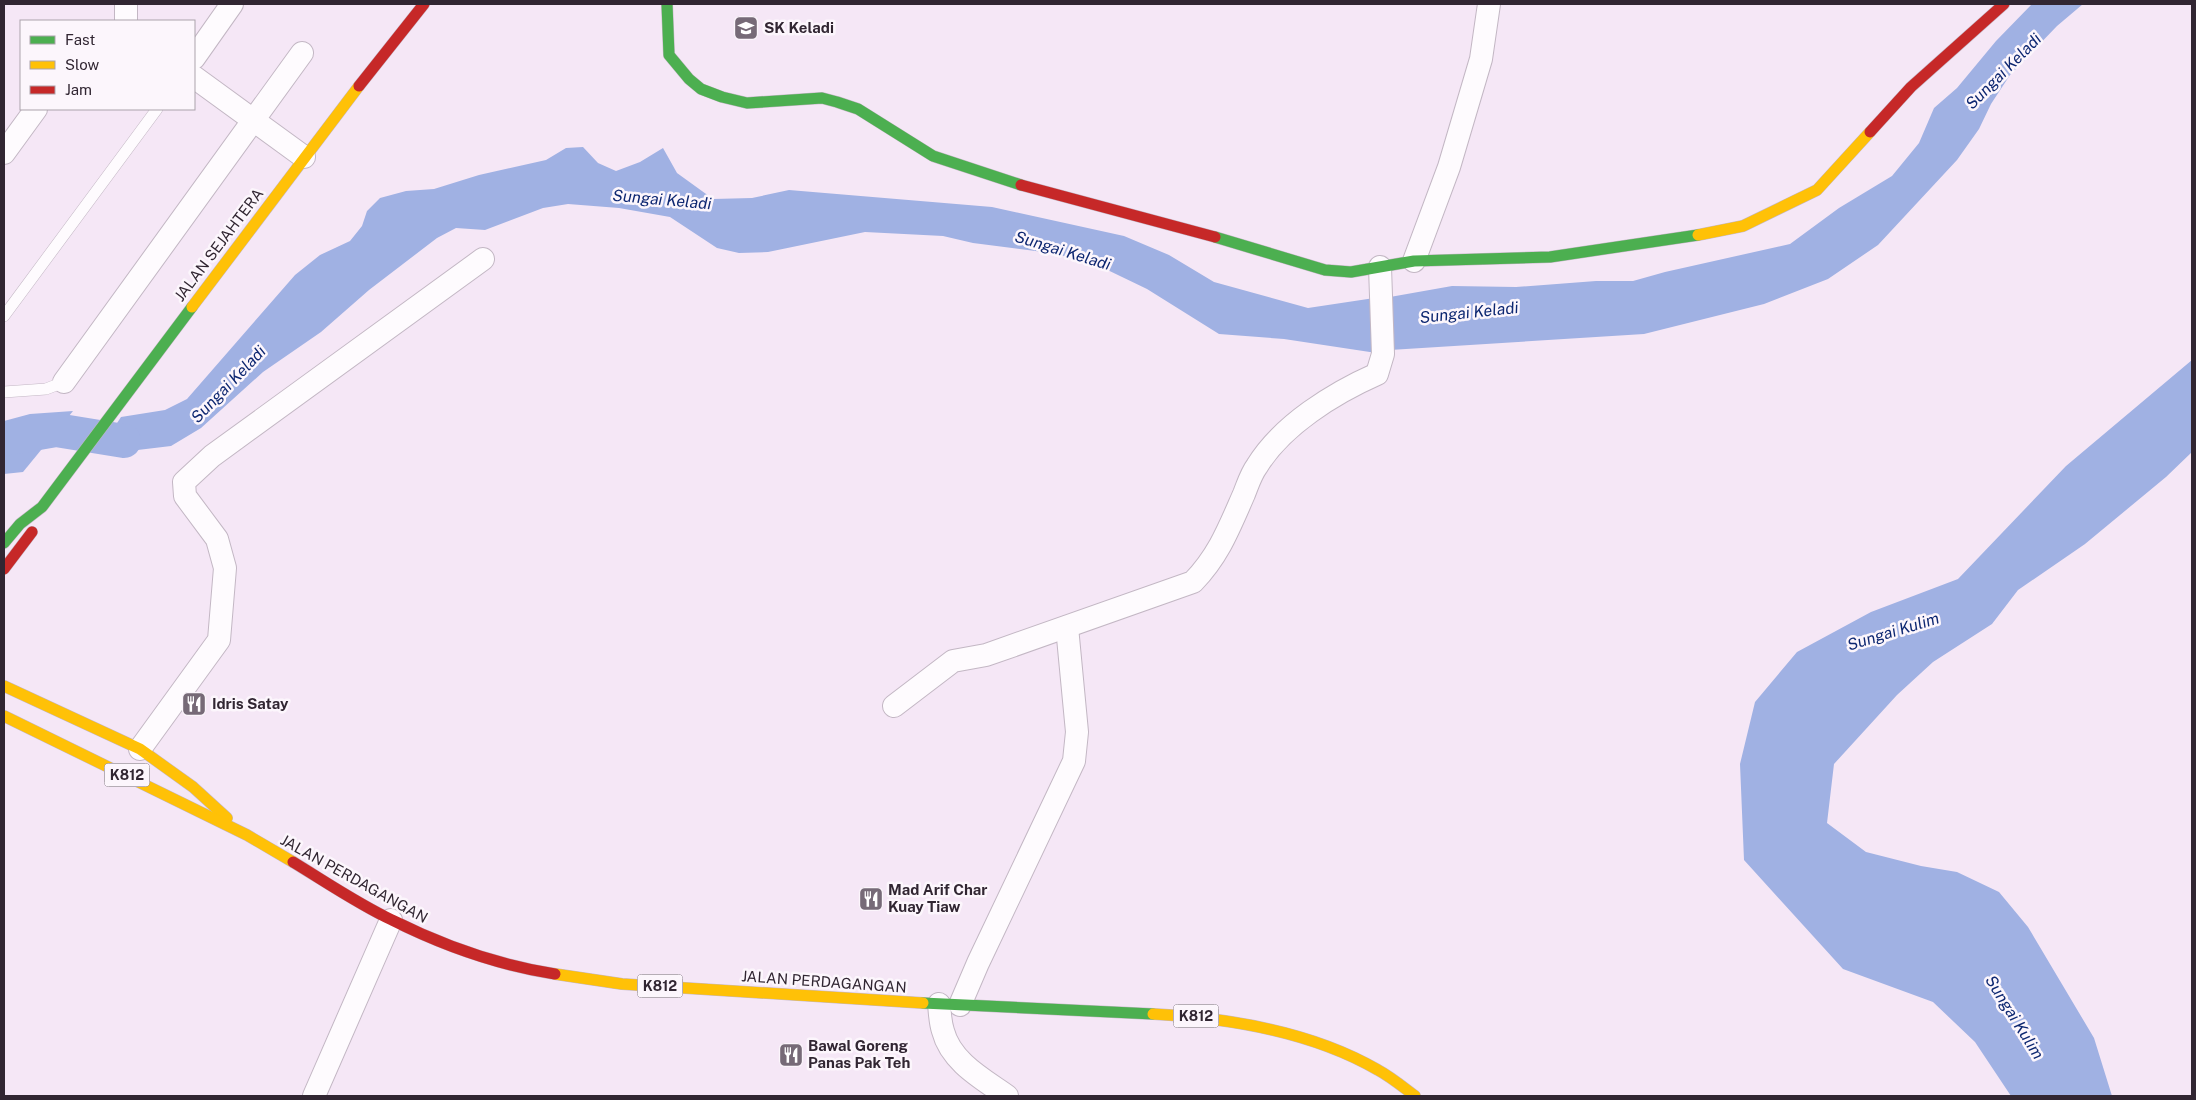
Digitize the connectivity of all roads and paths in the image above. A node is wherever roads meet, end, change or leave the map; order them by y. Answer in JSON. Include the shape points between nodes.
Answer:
{"nodes":[{"id":1,"x":126,"y":4,"type":"edge"},
{"id":2,"x":232,"y":4,"type":"edge"},
{"id":3,"x":424,"y":4,"type":"edge"},
{"id":4,"x":667,"y":4,"type":"edge"},
{"id":5,"x":1489,"y":4,"type":"edge"},
{"id":6,"x":2004,"y":4,"type":"edge"},
{"id":7,"x":126,"y":20,"type":"edge"},
{"id":8,"x":302,"y":53,"type":"dead end"},
{"id":9,"x":195,"y":57,"type":"edge"},
{"id":10,"x":195,"y":78,"type":"edge"},
{"id":11,"x":35,"y":110,"type":"edge"},
{"id":12,"x":156,"y":110,"type":"edge"},
{"id":13,"x":252,"y":120,"type":"junction"},
{"id":14,"x":4,"y":153,"type":"edge"},
{"id":15,"x":304,"y":157,"type":"junction"},
{"id":16,"x":483,"y":259,"type":"dead end"},
{"id":17,"x":1414,"y":261,"type":"junction"},
{"id":18,"x":1380,"y":267,"type":"junction"},
{"id":19,"x":4,"y":316,"type":"edge"},
{"id":20,"x":64,"y":382,"type":"joint"},
{"id":21,"x":4,"y":392,"type":"edge"},
{"id":22,"x":42,"y":507,"type":"junction"},
{"id":23,"x":4,"y":543,"type":"edge"},
{"id":24,"x":4,"y":569,"type":"edge"},
{"id":25,"x":1066,"y":627,"type":"junction"},
{"id":26,"x":4,"y":686,"type":"edge"},
{"id":27,"x":894,"y":706,"type":"dead end"},
{"id":28,"x":4,"y":716,"type":"edge"},
{"id":29,"x":140,"y":749,"type":"junction"},
{"id":30,"x":247,"y":835,"type":"junction"},
{"id":31,"x":391,"y":920,"type":"junction"},
{"id":32,"x":949,"y":1004,"type":"junction"},
{"id":33,"x":314,"y":1096,"type":"edge"},
{"id":34,"x":1007,"y":1096,"type":"edge"},
{"id":35,"x":1415,"y":1096,"type":"edge"}],
"edges":[{"from":1,"to":7,"type":"street"},
{"from":2,"to":9,"type":"street"},
{"from":3,"to":15,"type":"main road","name":"JALAN SEJAHTERA"},
{"from":4,"to":18,"type":"main road","via":[[670,55],[689,79],[722,97],[747,103],[805,98],[830,100],[858,109],[933,156],[1002,180],[1186,228],[1325,270],[1351,272]]},
{"from":5,"to":17,"type":"street","via":[[1481,59],[1463,122]]},
{"from":6,"to":17,"type":"main road","via":[[1910,87],[1817,190],[1743,226],[1550,257]]},
{"from":8,"to":13,"type":"street"},
{"from":10,"to":13,"type":"street"},
{"from":11,"to":14,"type":"street"},
{"from":12,"to":19,"type":"lane"},
{"from":13,"to":15,"type":"street"},
{"from":13,"to":20,"type":"street"},
{"from":15,"to":22,"type":"main road","name":"JALAN SEJAHTERA"},
{"from":16,"to":29,"type":"street","via":[[212,456],[184,482],[185,496],[217,539],[225,568],[219,640]]},
{"from":17,"to":18,"type":"main road"},
{"from":18,"to":25,"type":"street","via":[[1383,354],[1377,374],[1318,406],[1272,444],[1256,467],[1222,544],[1209,566],[1193,582]]},
{"from":20,"to":21,"type":"lane","via":[[46,389]]},
{"from":22,"to":23,"type":"main road","name":"JALAN SEJAHTERA","via":[[20,524]]},
{"from":22,"to":24,"type":"main road","name":"JALAN SEJAHTERA","via":[[33,532]]},
{"from":25,"to":27,"type":"street","via":[[986,655],[954,660]]},
{"from":25,"to":32,"type":"street","via":[[1077,732],[1074,761],[978,963]]},
{"from":26,"to":29,"type":"main road","name":"JALAN PERDAGANGAN","number":"K812"},
{"from":28,"to":30,"type":"main road","name":"JALAN PERDAGANGAN","number":"K812"},
{"from":29,"to":30,"type":"main road","name":"JALAN PERDAGANGAN","number":"K812","via":[[193,786]]},
{"from":30,"to":31,"type":"main road","name":"JALAN PERDAGANGAN","number":"K812"},
{"from":31,"to":32,"type":"main road","name":"JALAN PERDAGANGAN","number":"K812","via":[[460,950],[526,970],[622,984]]},
{"from":31,"to":33,"type":"street"},
{"from":32,"to":34,"type":"street","via":[[943,1032],[956,1057]]},
{"from":32,"to":35,"type":"main road","name":"JALAN PERDAGANGAN","number":"K812","via":[[1192,1016],[1233,1021],[1329,1047],[1373,1067]]}]}
